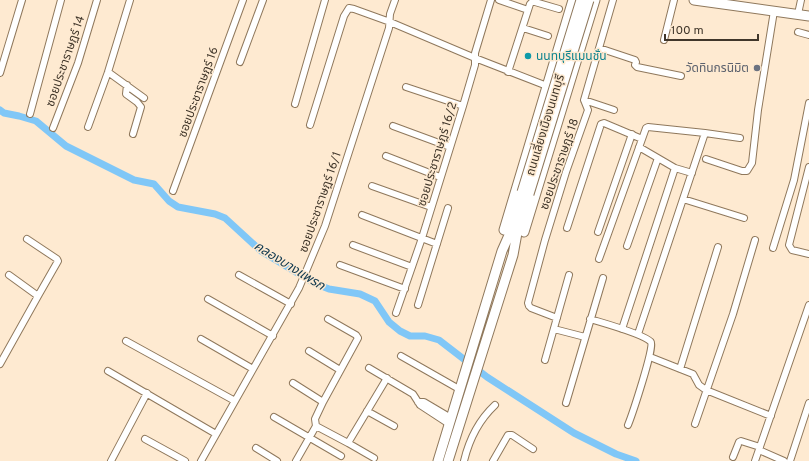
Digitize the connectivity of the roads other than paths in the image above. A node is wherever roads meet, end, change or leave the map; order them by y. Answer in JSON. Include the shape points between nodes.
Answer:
{"nodes":[{"id":1,"x":22,"y":0,"type":"edge"},
{"id":2,"x":61,"y":0,"type":"edge"},
{"id":3,"x":97,"y":0,"type":"edge"},
{"id":4,"x":130,"y":0,"type":"edge"},
{"id":5,"x":242,"y":0,"type":"edge"},
{"id":6,"x":263,"y":0,"type":"edge"},
{"id":7,"x":325,"y":0,"type":"edge"},
{"id":8,"x":394,"y":0,"type":"edge"},
{"id":9,"x":491,"y":0,"type":"edge"},
{"id":10,"x":499,"y":0,"type":"edge"},
{"id":11,"x":613,"y":0,"type":"edge"},
{"id":12,"x":674,"y":0,"type":"edge"},
{"id":13,"x":694,"y":0,"type":"edge"},
{"id":14,"x":801,"y":0,"type":"edge"},
{"id":15,"x":574,"y":1,"type":"edge"},
{"id":16,"x":594,"y":1,"type":"edge"},
{"id":17,"x":738,"y":3,"type":"edge"},
{"id":18,"x":559,"y":9,"type":"dead end"},
{"id":19,"x":528,"y":10,"type":"junction"},
{"id":20,"x":774,"y":11,"type":"junction"},
{"id":21,"x":798,"y":14,"type":"junction"},
{"id":22,"x":568,"y":16,"type":"junction"},
{"id":23,"x":809,"y":16,"type":"edge"},
{"id":24,"x":589,"y":20,"type":"junction"},
{"id":25,"x":390,"y":22,"type":"junction"},
{"id":26,"x":522,"y":28,"type":"junction"},
{"id":27,"x":798,"y":32,"type":"dead end"},
{"id":28,"x":809,"y":35,"type":"edge"},
{"id":29,"x":548,"y":36,"type":"dead end"},
{"id":30,"x":664,"y":40,"type":"dead end"},
{"id":31,"x":599,"y":48,"type":"junction"},
{"id":32,"x":475,"y":58,"type":"junction"},
{"id":33,"x":240,"y":62,"type":"dead end"},
{"id":34,"x":108,"y":72,"type":"junction"},
{"id":35,"x":508,"y":72,"type":"junction"},
{"id":36,"x":0,"y":73,"type":"edge"},
{"id":37,"x":681,"y":76,"type":"dead end"},
{"id":38,"x":127,"y":86,"type":"junction"},
{"id":39,"x":547,"y":86,"type":"junction"},
{"id":40,"x":406,"y":87,"type":"dead end"},
{"id":41,"x":144,"y":98,"type":"dead end"},
{"id":42,"x":584,"y":100,"type":"junction"},
{"id":43,"x":809,"y":103,"type":"edge"},
{"id":44,"x":295,"y":104,"type":"dead end"},
{"id":45,"x":463,"y":106,"type":"junction"},
{"id":46,"x":614,"y":110,"type":"dead end"},
{"id":47,"x":30,"y":114,"type":"dead end"},
{"id":48,"x":310,"y":125,"type":"dead end"},
{"id":49,"x":393,"y":126,"type":"dead end"},
{"id":50,"x":88,"y":127,"type":"dead end"},
{"id":51,"x":53,"y":128,"type":"dead end"},
{"id":52,"x":705,"y":133,"type":"junction"},
{"id":53,"x":133,"y":134,"type":"dead end"},
{"id":54,"x":632,"y":134,"type":"junction"},
{"id":55,"x":740,"y":138,"type":"dead end"},
{"id":56,"x":642,"y":139,"type":"junction"},
{"id":57,"x":450,"y":147,"type":"junction"},
{"id":58,"x":639,"y":147,"type":"junction"},
{"id":59,"x":386,"y":156,"type":"dead end"},
{"id":60,"x":658,"y":158,"type":"junction"},
{"id":61,"x":706,"y":159,"type":"dead end"},
{"id":62,"x":809,"y":167,"type":"edge"},
{"id":63,"x":675,"y":168,"type":"junction"},
{"id":64,"x":692,"y":173,"type":"junction"},
{"id":65,"x":440,"y":177,"type":"junction"},
{"id":66,"x":372,"y":186,"type":"dead end"},
{"id":67,"x":173,"y":191,"type":"dead end"},
{"id":68,"x":526,"y":193,"type":"junction"},
{"id":69,"x":683,"y":199,"type":"junction"},
{"id":70,"x":432,"y":207,"type":"junction"},
{"id":71,"x":448,"y":208,"type":"dead end"},
{"id":72,"x":362,"y":215,"type":"dead end"},
{"id":73,"x":744,"y":218,"type":"dead end"},
{"id":74,"x":567,"y":228,"type":"dead end"},
{"id":75,"x":598,"y":232,"type":"dead end"},
{"id":76,"x":422,"y":238,"type":"junction"},
{"id":77,"x":27,"y":239,"type":"dead end"},
{"id":78,"x":755,"y":240,"type":"dead end"},
{"id":79,"x":437,"y":244,"type":"junction"},
{"id":80,"x":353,"y":245,"type":"dead end"},
{"id":81,"x":627,"y":246,"type":"dead end"},
{"id":82,"x":718,"y":247,"type":"dead end"},
{"id":83,"x":773,"y":248,"type":"dead end"},
{"id":84,"x":502,"y":251,"type":"junction"},
{"id":85,"x":809,"y":254,"type":"edge"},
{"id":86,"x":513,"y":255,"type":"junction"},
{"id":87,"x":599,"y":259,"type":"dead end"},
{"id":88,"x":340,"y":266,"type":"dead end"},
{"id":89,"x":412,"y":267,"type":"junction"},
{"id":90,"x":9,"y":275,"type":"dead end"},
{"id":91,"x":239,"y":275,"type":"dead end"},
{"id":92,"x":569,"y":275,"type":"dead end"},
{"id":93,"x":603,"y":278,"type":"dead end"},
{"id":94,"x":405,"y":289,"type":"junction"},
{"id":95,"x":38,"y":296,"type":"junction"},
{"id":96,"x":208,"y":299,"type":"dead end"},
{"id":97,"x":291,"y":304,"type":"junction"},
{"id":98,"x":418,"y":305,"type":"dead end"},
{"id":99,"x":809,"y":305,"type":"edge"},
{"id":100,"x":396,"y":313,"type":"dead end"},
{"id":101,"x":557,"y":318,"type":"junction"},
{"id":102,"x":328,"y":319,"type":"dead end"},
{"id":103,"x":590,"y":319,"type":"junction"},
{"id":104,"x":554,"y":329,"type":"junction"},
{"id":105,"x":622,"y":329,"type":"junction"},
{"id":106,"x":638,"y":334,"type":"junction"},
{"id":107,"x":273,"y":336,"type":"junction"},
{"id":108,"x":585,"y":337,"type":"junction"},
{"id":109,"x":201,"y":339,"type":"dead end"},
{"id":110,"x":126,"y":341,"type":"dead end"},
{"id":111,"x":309,"y":351,"type":"dead end"},
{"id":112,"x":401,"y":356,"type":"dead end"},
{"id":113,"x":650,"y":357,"type":"junction"},
{"id":114,"x":545,"y":360,"type":"dead end"},
{"id":115,"x":0,"y":364,"type":"edge"},
{"id":116,"x":369,"y":368,"type":"dead end"},
{"id":117,"x":253,"y":369,"type":"junction"},
{"id":118,"x":680,"y":369,"type":"junction"},
{"id":119,"x":340,"y":370,"type":"junction"},
{"id":120,"x":108,"y":371,"type":"dead end"},
{"id":121,"x":386,"y":378,"type":"junction"},
{"id":122,"x":293,"y":383,"type":"dead end"},
{"id":123,"x":460,"y":385,"type":"junction"},
{"id":124,"x":706,"y":390,"type":"junction"},
{"id":125,"x":147,"y":393,"type":"junction"},
{"id":126,"x":235,"y":401,"type":"junction"},
{"id":127,"x":323,"y":402,"type":"junction"},
{"id":128,"x":566,"y":403,"type":"dead end"},
{"id":129,"x":809,"y":403,"type":"edge"},
{"id":130,"x":495,"y":405,"type":"dead end"},
{"id":131,"x":367,"y":411,"type":"junction"},
{"id":132,"x":771,"y":416,"type":"junction"},
{"id":133,"x":274,"y":417,"type":"dead end"},
{"id":134,"x":450,"y":421,"type":"junction"},
{"id":135,"x":695,"y":424,"type":"dead end"},
{"id":136,"x":628,"y":425,"type":"dead end"},
{"id":137,"x":316,"y":426,"type":"junction"},
{"id":138,"x":394,"y":426,"type":"dead end"},
{"id":139,"x":216,"y":434,"type":"junction"},
{"id":140,"x":310,"y":438,"type":"junction"},
{"id":141,"x":145,"y":439,"type":"dead end"},
{"id":142,"x":348,"y":443,"type":"junction"},
{"id":143,"x":256,"y":448,"type":"dead end"},
{"id":144,"x":759,"y":448,"type":"junction"},
{"id":145,"x":533,"y":449,"type":"dead end"},
{"id":146,"x":341,"y":456,"type":"dead end"},
{"id":147,"x":733,"y":457,"type":"dead end"},
{"id":148,"x":374,"y":458,"type":"dead end"},
{"id":149,"x":111,"y":461,"type":"edge"},
{"id":150,"x":185,"y":461,"type":"edge"},
{"id":151,"x":202,"y":461,"type":"edge"},
{"id":152,"x":277,"y":461,"type":"edge"},
{"id":153,"x":296,"y":461,"type":"edge"},
{"id":154,"x":438,"y":461,"type":"edge"},
{"id":155,"x":448,"y":461,"type":"edge"},
{"id":156,"x":464,"y":461,"type":"edge"},
{"id":157,"x":493,"y":461,"type":"edge"},
{"id":158,"x":755,"y":461,"type":"edge"},
{"id":159,"x":784,"y":461,"type":"edge"},
{"id":160,"x":790,"y":461,"type":"edge"}],
"edges":[{"from":1,"to":36,"type":"street"},
{"from":2,"to":47,"type":"street"},
{"from":3,"to":51,"type":"street","name":"ซอยประชาราษฏร์ 14","via":[[78,63]]},
{"from":4,"to":34,"type":"street"},
{"from":5,"to":67,"type":"street","name":"ซอยประชาราษฎร์ 16"},
{"from":6,"to":33,"type":"street"},
{"from":7,"to":44,"type":"street"},
{"from":8,"to":25,"type":"street","name":"ซอยประชาราษฎร์ 16/1"},
{"from":9,"to":32,"type":"street","name":"ซอยประชาราษฎร์ 16/2"},
{"from":10,"to":19,"type":"street"},
{"from":11,"to":31,"type":"street","name":"ซอยประชาราษฎร์ 18"},
{"from":12,"to":30,"type":"street"},
{"from":13,"to":17,"type":"main road"},
{"from":14,"to":21,"type":"street"},
{"from":15,"to":22,"type":"main road","name":"ถนนเลี่ยงเมืองนนทบุรี"},
{"from":15,"to":68,"type":"main road","name":"ถนนเลี่ยงเมืองนนทบุรี","bridge":true},
{"from":16,"to":24,"type":"main road","name":"ถนนเลี่ยงเมืองนนทบุรี"},
{"from":16,"to":68,"type":"main road","name":"ถนนเลี่ยงเมืองนนทบุรี","bridge":true},
{"from":17,"to":20,"type":"main road"},
{"from":18,"to":19,"type":"street","via":[[532,2]]},
{"from":19,"to":26,"type":"street"},
{"from":20,"to":21,"type":"main road"},
{"from":20,"to":61,"type":"street","via":[[750,168],[747,171],[742,170]]},
{"from":21,"to":23,"type":"main road"},
{"from":22,"to":24,"type":"main road","via":[[573,11],[580,10],[587,13]]},
{"from":22,"to":39,"type":"main road","name":"ถนนเลี่ยงเมืองนนทบุรี"},
{"from":24,"to":86,"type":"main road","name":"ถนนเลี่ยงเมืองนนทบุรี","via":[[523,235]]},
{"from":25,"to":32,"type":"street"},
{"from":25,"to":48,"type":"street","via":[[354,9],[349,8],[346,11]]},
{"from":25,"to":97,"type":"street","name":"ซอยประชาราษฎร์ 16/1","via":[[325,226]]},
{"from":26,"to":29,"type":"street"},
{"from":26,"to":35,"type":"street"},
{"from":27,"to":28,"type":"street"},
{"from":31,"to":37,"type":"street","via":[[635,60],[637,67]]},
{"from":31,"to":42,"type":"street","name":"ซอยประชาราษฎร์ 18"},
{"from":32,"to":35,"type":"street"},
{"from":32,"to":45,"type":"street","name":"ซอยประชาราษฎร์ 16/2"},
{"from":34,"to":38,"type":"street"},
{"from":34,"to":50,"type":"street"},
{"from":35,"to":39,"type":"street"},
{"from":38,"to":41,"type":"street"},
{"from":38,"to":53,"type":"street","via":[[126,94],[140,106]]},
{"from":39,"to":84,"type":"main road","name":"ถนนเลี่ยงเมืองนนทบุรี","via":[[504,231]]},
{"from":40,"to":45,"type":"street"},
{"from":42,"to":46,"type":"street"},
{"from":42,"to":101,"type":"street","name":"ซอยประชาราษฎร์ 18","via":[[588,110],[566,172],[528,303],[531,308]]},
{"from":43,"to":83,"type":"street","via":[[794,180]]},
{"from":45,"to":57,"type":"street","name":"ซอยประชาราษฎร์ 16/2"},
{"from":49,"to":57,"type":"street"},
{"from":52,"to":55,"type":"street"},
{"from":52,"to":56,"type":"street","via":[[648,127]]},
{"from":52,"to":64,"type":"street"},
{"from":54,"to":56,"type":"street"},
{"from":54,"to":74,"type":"street","via":[[601,124]]},
{"from":54,"to":75,"type":"street"},
{"from":56,"to":58,"type":"street"},
{"from":57,"to":65,"type":"street","name":"ซอยประชาราษฎร์ 16/2"},
{"from":58,"to":60,"type":"street"},
{"from":58,"to":87,"type":"street"},
{"from":59,"to":65,"type":"street"},
{"from":60,"to":63,"type":"street"},
{"from":60,"to":81,"type":"street"},
{"from":62,"to":85,"type":"street","via":[[789,246],[792,250]]},
{"from":63,"to":64,"type":"street"},
{"from":63,"to":105,"type":"street"},
{"from":64,"to":69,"type":"street"},
{"from":65,"to":70,"type":"street","name":"ซอยประชาราษฎร์ 16/2"},
{"from":66,"to":70,"type":"street"},
{"from":68,"to":84,"type":"main road","name":"ถนนเลี่ยงเมืองนนทบุรี"},
{"from":68,"to":86,"type":"main road","name":"ถนนเลี่ยงเมืองนนทบุรี"},
{"from":69,"to":73,"type":"street"},
{"from":69,"to":106,"type":"street"},
{"from":70,"to":76,"type":"street","name":"ซอยประชาราษฎร์ 16/2"},
{"from":71,"to":79,"type":"street"},
{"from":72,"to":76,"type":"street"},
{"from":76,"to":79,"type":"street"},
{"from":76,"to":89,"type":"street","name":"ซอยประชาราษฎร์ 16/2"},
{"from":77,"to":95,"type":"street","via":[[58,261]]},
{"from":78,"to":124,"type":"street","via":[[733,314]]},
{"from":79,"to":98,"type":"street"},
{"from":80,"to":89,"type":"street"},
{"from":82,"to":118,"type":"street"},
{"from":84,"to":123,"type":"main road","name":"ถนนเลี่ยงเมืองนนทบุรี"},
{"from":86,"to":155,"type":"main road","name":"ถนนเลี่ยงเมืองนนทบุรี"},
{"from":88,"to":94,"type":"street"},
{"from":89,"to":94,"type":"street","name":"ซอยประชาราษฎร์ 16/2"},
{"from":90,"to":95,"type":"street"},
{"from":91,"to":97,"type":"street"},
{"from":92,"to":101,"type":"street"},
{"from":93,"to":103,"type":"street"},
{"from":94,"to":100,"type":"street","name":"ซอยประชาราษฎร์ 16/2"},
{"from":95,"to":115,"type":"street"},
{"from":96,"to":107,"type":"street"},
{"from":97,"to":107,"type":"street","name":"ซอยประชาราษฎร์ 16/1"},
{"from":99,"to":132,"type":"street"},
{"from":101,"to":104,"type":"street"},
{"from":102,"to":119,"type":"street","via":[[358,336]]},
{"from":103,"to":105,"type":"street"},
{"from":103,"to":108,"type":"street"},
{"from":104,"to":108,"type":"street"},
{"from":104,"to":114,"type":"street"},
{"from":105,"to":106,"type":"street"},
{"from":106,"to":113,"type":"street","via":[[651,342]]},
{"from":107,"to":117,"type":"street","name":"ซอยประชาราษฎร์ 16/1"},
{"from":108,"to":128,"type":"street"},
{"from":109,"to":117,"type":"street"},
{"from":110,"to":126,"type":"street"},
{"from":111,"to":119,"type":"street"},
{"from":112,"to":123,"type":"street"},
{"from":113,"to":118,"type":"street"},
{"from":113,"to":136,"type":"street"},
{"from":116,"to":121,"type":"street"},
{"from":117,"to":126,"type":"street","name":"ซอยประชาราษฎร์ 16/1"},
{"from":118,"to":124,"type":"street","via":[[693,374],[698,385]]},
{"from":119,"to":127,"type":"street"},
{"from":120,"to":125,"type":"street"},
{"from":121,"to":131,"type":"street"},
{"from":121,"to":134,"type":"street","via":[[413,394],[420,405]]},
{"from":122,"to":127,"type":"street"},
{"from":123,"to":134,"type":"main road","name":"ถนนเลี่ยงเมืองนนทบุรี"},
{"from":124,"to":132,"type":"street"},
{"from":124,"to":135,"type":"street"},
{"from":125,"to":139,"type":"street"},
{"from":125,"to":149,"type":"street"},
{"from":126,"to":139,"type":"street","name":"ซอยประชาราษฎร์ 16/1"},
{"from":127,"to":137,"type":"street","via":[[315,419]]},
{"from":129,"to":160,"type":"street"},
{"from":130,"to":156,"type":"street","via":[[486,413],[477,428]]},
{"from":131,"to":138,"type":"street"},
{"from":131,"to":142,"type":"street"},
{"from":132,"to":144,"type":"street"},
{"from":133,"to":140,"type":"street"},
{"from":134,"to":154,"type":"main road","name":"ถนนเลี่ยงเมืองนนทบุรี"},
{"from":137,"to":140,"type":"street"},
{"from":137,"to":142,"type":"street"},
{"from":139,"to":151,"type":"street","name":"ซอยประชาราษฎร์ 16/1"},
{"from":140,"to":146,"type":"street"},
{"from":140,"to":153,"type":"street"},
{"from":141,"to":150,"type":"street"},
{"from":142,"to":148,"type":"street"},
{"from":143,"to":152,"type":"street"},
{"from":144,"to":147,"type":"street","via":[[741,441]]},
{"from":144,"to":158,"type":"street"},
{"from":144,"to":159,"type":"street"},
{"from":145,"to":157,"type":"street","via":[[508,435]]}]}
